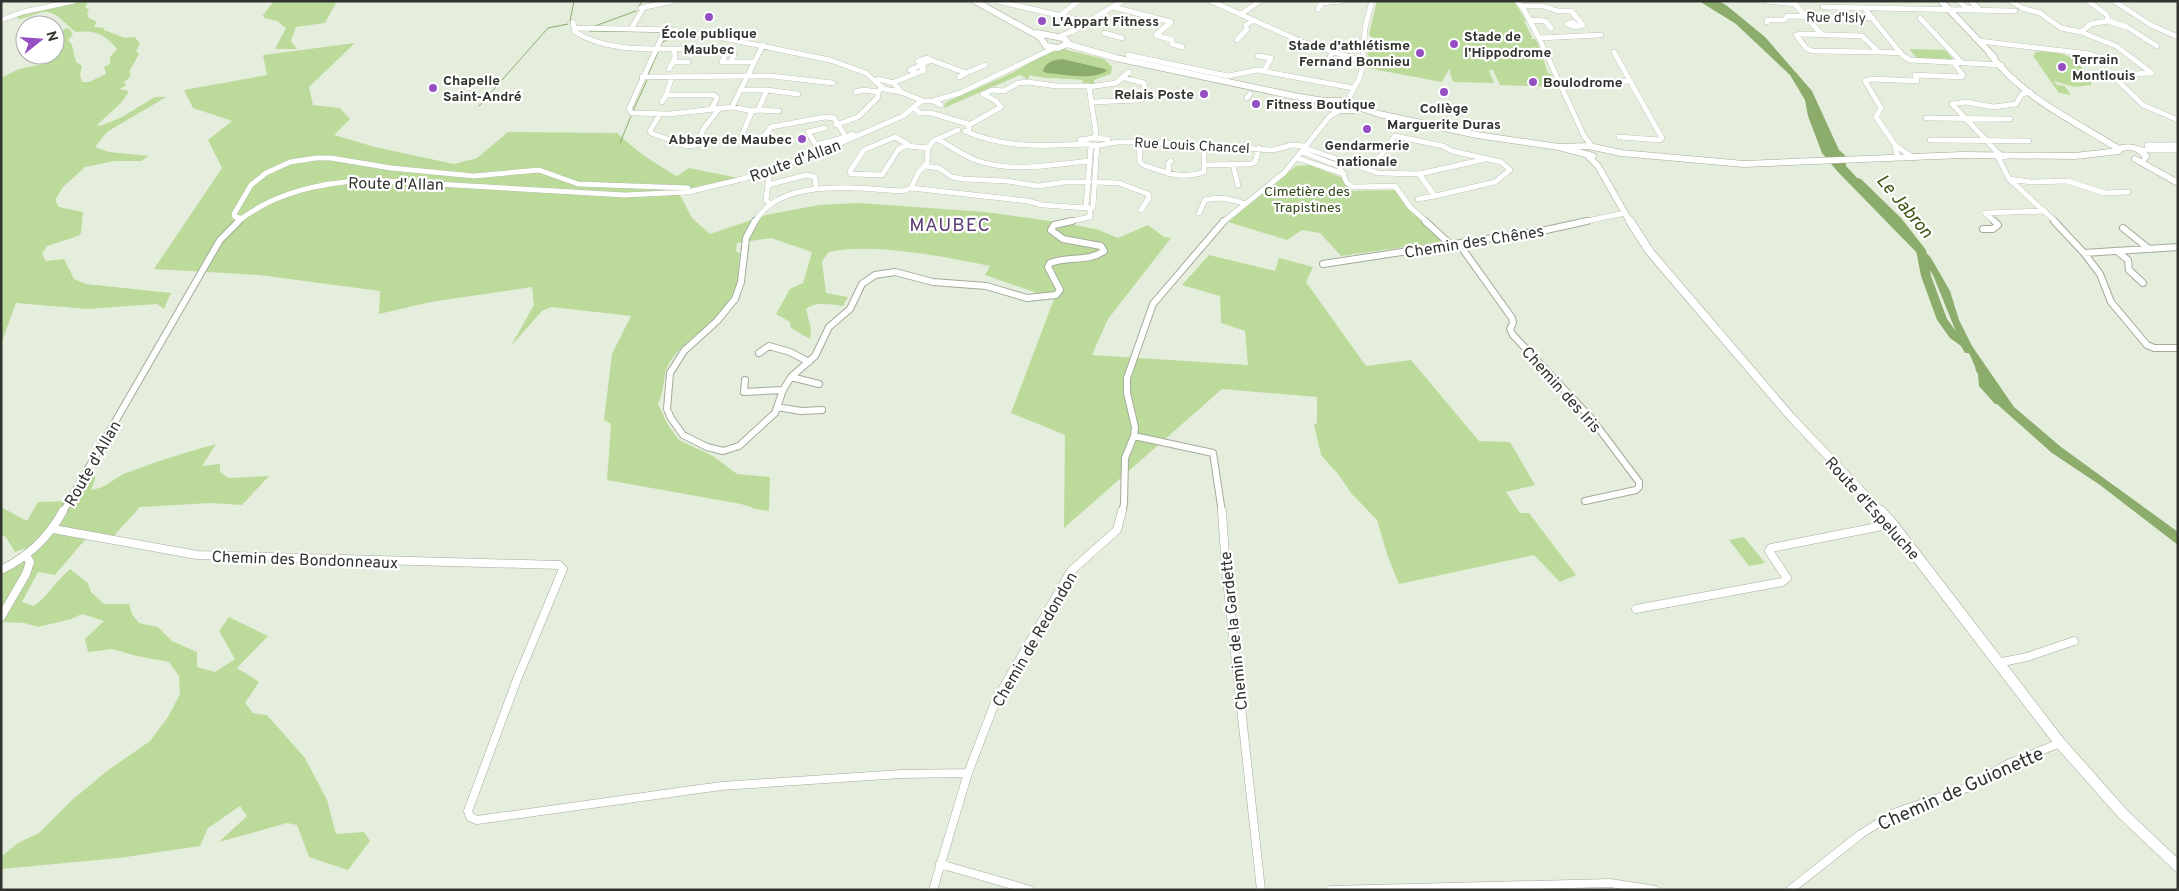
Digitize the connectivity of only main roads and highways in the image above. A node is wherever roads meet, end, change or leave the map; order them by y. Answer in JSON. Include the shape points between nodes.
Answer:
{"nodes":[{"id":1,"x":975,"y":1,"type":"edge"},
{"id":2,"x":1942,"y":1,"type":"edge"},
{"id":3,"x":1951,"y":11,"type":"joint"},
{"id":4,"x":1013,"y":22,"type":"junction"},
{"id":5,"x":1055,"y":37,"type":"junction"},
{"id":6,"x":1066,"y":42,"type":"junction"},
{"id":7,"x":1045,"y":43,"type":"junction"},
{"id":8,"x":1058,"y":48,"type":"junction"},
{"id":9,"x":1104,"y":55,"type":"junction"},
{"id":10,"x":1332,"y":104,"type":"junction"},
{"id":11,"x":1345,"y":107,"type":"junction"},
{"id":12,"x":1558,"y":147,"type":"joint"},
{"id":13,"x":1581,"y":148,"type":"junction"},
{"id":14,"x":2123,"y":152,"type":"junction"},
{"id":15,"x":1596,"y":154,"type":"junction"},
{"id":16,"x":2145,"y":156,"type":"junction"},
{"id":17,"x":2000,"y":157,"type":"junction"},
{"id":18,"x":2136,"y":159,"type":"junction"},
{"id":19,"x":2178,"y":182,"type":"edge"},
{"id":20,"x":2178,"y":866,"type":"edge"}],
"edges":[{"from":1,"to":4,"type":"main road"},
{"from":2,"to":3,"type":"main road"},
{"from":3,"to":14,"type":"main road","via":[[2016,81]]},
{"from":4,"to":5,"type":"main road","via":[[1044,36]]},
{"from":4,"to":7,"type":"main road"},
{"from":5,"to":6,"type":"main road"},
{"from":5,"to":7,"type":"main road"},
{"from":6,"to":8,"type":"main road"},
{"from":6,"to":9,"type":"main road"},
{"from":7,"to":8,"type":"main road"},
{"from":8,"to":9,"type":"main road"},
{"from":9,"to":10,"type":"main road"},
{"from":10,"to":11,"type":"main road"},
{"from":10,"to":11,"type":"main road"},
{"from":11,"to":12,"type":"main road","via":[[1477,135]]},
{"from":12,"to":13,"type":"main road"},
{"from":13,"to":15,"type":"main road"},
{"from":13,"to":15,"type":"main road","name":"Route d'Espeluche","via":[[1588,156]]},
{"from":14,"to":16,"type":"main road","via":[[2139,150]]},
{"from":14,"to":17,"type":"main road"},
{"from":14,"to":17,"type":"main road","via":[[2053,159]]},
{"from":14,"to":18,"type":"main road"},
{"from":15,"to":17,"type":"main road","via":[[1621,153],[1744,164],[1911,156]]},
{"from":15,"to":20,"type":"main road","name":"Route d'Espeluche","via":[[1625,214],[1650,252],[1778,402],[1892,524],[2060,743],[2123,814]]},
{"from":16,"to":18,"type":"main road"},
{"from":16,"to":19,"type":"main road","via":[[2148,163]]},
{"from":18,"to":19,"type":"main road"}]}
